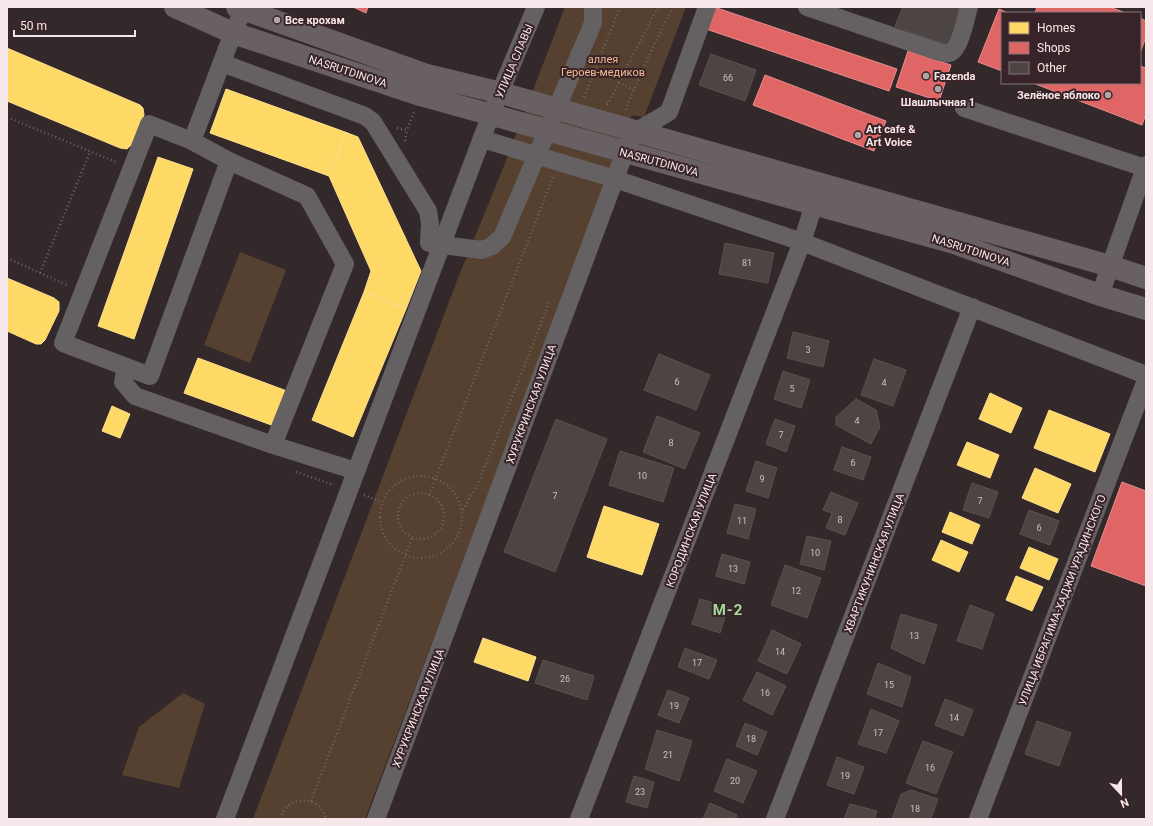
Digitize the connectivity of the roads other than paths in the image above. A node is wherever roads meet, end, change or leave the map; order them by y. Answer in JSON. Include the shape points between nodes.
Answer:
{"nodes":[{"id":1,"x":175,"y":7,"type":"edge"},
{"id":2,"x":536,"y":7,"type":"edge"},
{"id":3,"x":592,"y":7,"type":"edge"},
{"id":4,"x":708,"y":7,"type":"edge"},
{"id":5,"x":807,"y":7,"type":"edge"},
{"id":6,"x":969,"y":7,"type":"edge"},
{"id":7,"x":240,"y":8,"type":"edge"},
{"id":8,"x":233,"y":33,"type":"junction"},
{"id":9,"x":222,"y":63,"type":"junction"},
{"id":10,"x":501,"y":93,"type":"junction"},
{"id":11,"x":964,"y":108,"type":"dead end"},
{"id":12,"x":491,"y":114,"type":"junction"},
{"id":13,"x":632,"y":131,"type":"junction"},
{"id":14,"x":482,"y":139,"type":"junction"},
{"id":15,"x":192,"y":141,"type":"junction"},
{"id":16,"x":623,"y":152,"type":"junction"},
{"id":17,"x":229,"y":161,"type":"junction"},
{"id":18,"x":1145,"y":167,"type":"edge"},
{"id":19,"x":614,"y":178,"type":"junction"},
{"id":20,"x":817,"y":194,"type":"junction"},
{"id":21,"x":802,"y":242,"type":"junction"},
{"id":22,"x":435,"y":244,"type":"junction"},
{"id":23,"x":1110,"y":266,"type":"junction"},
{"id":24,"x":1146,"y":278,"type":"edge"},
{"id":25,"x":1100,"y":295,"type":"junction"},
{"id":26,"x":972,"y":307,"type":"junction"},
{"id":27,"x":1146,"y":309,"type":"edge"},
{"id":28,"x":126,"y":367,"type":"junction"},
{"id":29,"x":1146,"y":375,"type":"edge"},
{"id":30,"x":1146,"y":380,"type":"edge"},
{"id":31,"x":273,"y":445,"type":"junction"},
{"id":32,"x":356,"y":471,"type":"junction"},
{"id":33,"x":225,"y":819,"type":"edge"},
{"id":34,"x":376,"y":819,"type":"edge"},
{"id":35,"x":579,"y":819,"type":"edge"},
{"id":36,"x":775,"y":819,"type":"edge"},
{"id":37,"x":978,"y":819,"type":"edge"}],
"edges":[{"from":1,"to":8,"type":"main road","name":"NASRUTDINOVA"},
{"from":2,"to":10,"type":"street","name":"УЛИЦА СЛАВЫ"},
{"from":3,"to":22,"type":"street","via":[[592,23],[502,237],[492,246],[482,250]]},
{"from":4,"to":13,"type":"street","via":[[669,112]]},
{"from":5,"to":6,"type":"street","via":[[939,52],[949,53],[955,50]]},
{"from":7,"to":8,"type":"street"},
{"from":7,"to":10,"type":"main road","name":"NASRUTDINOVA","via":[[427,76]]},
{"from":8,"to":9,"type":"street"},
{"from":8,"to":12,"type":"main road","name":"NASRUTDINOVA","via":[[420,95]]},
{"from":9,"to":15,"type":"street"},
{"from":9,"to":22,"type":"street","via":[[365,116],[373,122],[428,211]]},
{"from":10,"to":12,"type":"street","name":"УЛИЦА СЛАВЫ"},
{"from":10,"to":13,"type":"main road","name":"NASRUTDINOVA"},
{"from":11,"to":18,"type":"street"},
{"from":12,"to":14,"type":"street","name":"УЛИЦА СЛАВЫ"},
{"from":12,"to":16,"type":"main road","name":"NASRUTDINOVA"},
{"from":13,"to":16,"type":"street","name":"ХУРУКРИНСКАЯ УЛИЦА"},
{"from":13,"to":20,"type":"main road","name":"NASRUTDINOVA"},
{"from":14,"to":19,"type":"street"},
{"from":14,"to":22,"type":"street","name":"УЛИЦА СЛАВЫ"},
{"from":15,"to":17,"type":"street"},
{"from":15,"to":28,"type":"street","via":[[149,124],[63,344]]},
{"from":16,"to":19,"type":"street","name":"ХУРУКРИНСКАЯ УЛИЦА"},
{"from":16,"to":20,"type":"main road","name":"NASRUTDINOVA"},
{"from":17,"to":28,"type":"street","via":[[150,376]]},
{"from":17,"to":31,"type":"street","via":[[307,196],[345,264]]},
{"from":18,"to":23,"type":"street"},
{"from":19,"to":21,"type":"street"},
{"from":19,"to":34,"type":"street","name":"ХУРУКРИНСКАЯ УЛИЦА"},
{"from":20,"to":21,"type":"street","name":"КОРОДИНСКАЯ УЛИЦА"},
{"from":20,"to":23,"type":"main road","name":"NASRUTDINOVA"},
{"from":20,"to":25,"type":"main road","name":"NASRUTDINOVA"},
{"from":21,"to":26,"type":"street"},
{"from":21,"to":35,"type":"street","name":"КОРОДИНСКАЯ УЛИЦА"},
{"from":22,"to":32,"type":"street","name":"УЛИЦА СЛАВЫ"},
{"from":23,"to":24,"type":"main road","name":"NASRUTDINOVA"},
{"from":23,"to":25,"type":"street"},
{"from":25,"to":27,"type":"main road","name":"NASRUTDINOVA"},
{"from":26,"to":29,"type":"street"},
{"from":26,"to":36,"type":"street","name":"ХВАРТИКУНИНСКАЯ УЛИЦА"},
{"from":28,"to":31,"type":"street","via":[[123,382],[135,396]]},
{"from":30,"to":37,"type":"street","name":"УЛИЦА ИБРАГИМА-ХАДЖИ УРАДИНСКОГО"},
{"from":31,"to":32,"type":"street"},
{"from":32,"to":33,"type":"street","name":"УЛИЦА СЛАВЫ"}]}
